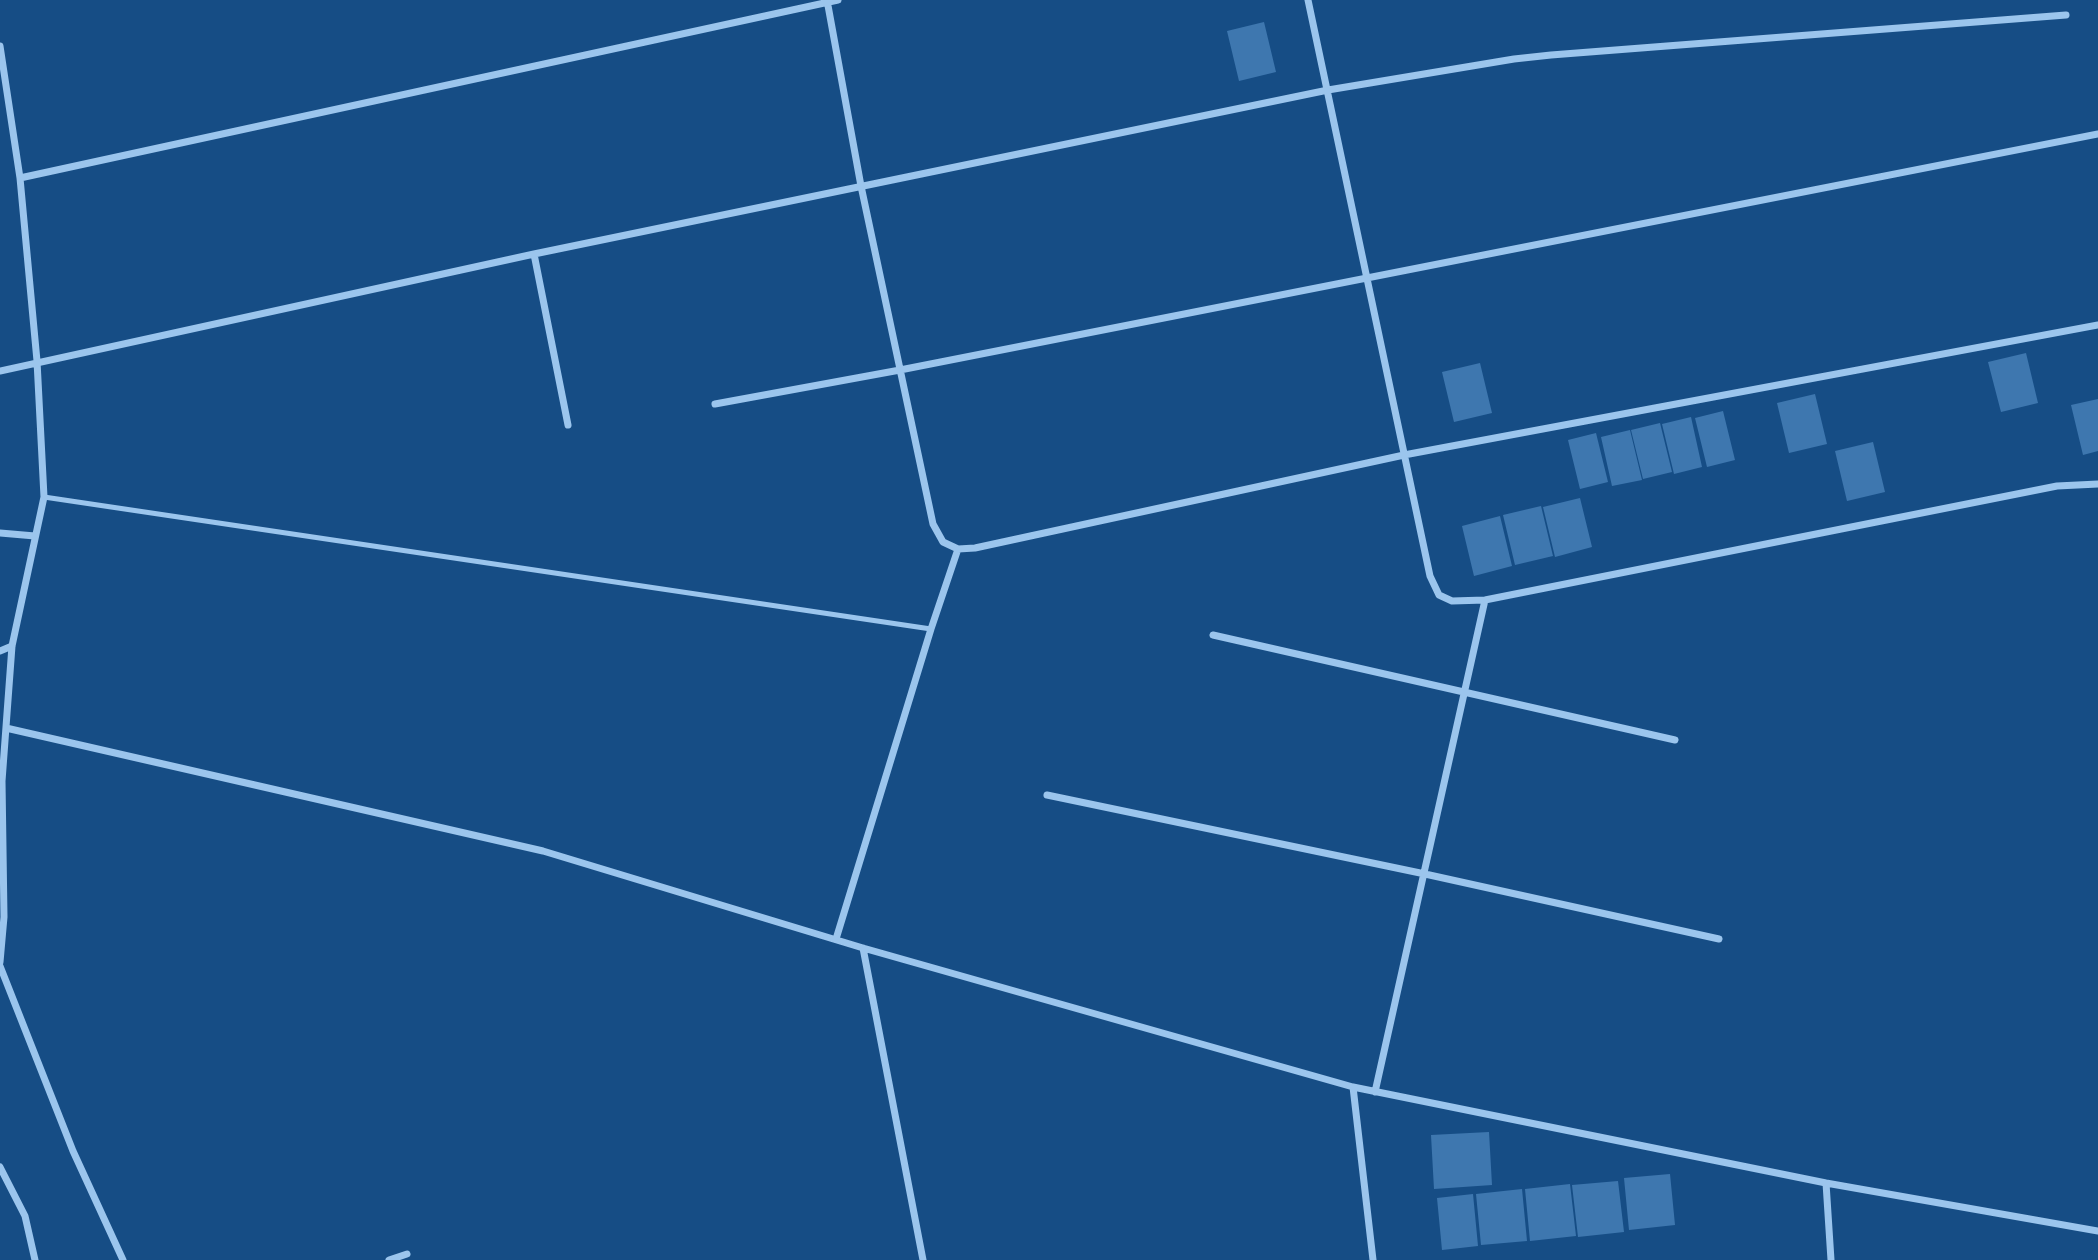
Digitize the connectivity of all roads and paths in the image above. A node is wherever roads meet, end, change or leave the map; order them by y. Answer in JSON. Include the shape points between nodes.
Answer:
{"nodes":[{"id":1,"x":838,"y":0,"type":"edge"},
{"id":2,"x":1308,"y":0,"type":"edge"},
{"id":3,"x":827,"y":1,"type":"edge"},
{"id":4,"x":2066,"y":15,"type":"dead end"},
{"id":5,"x":0,"y":46,"type":"edge"},
{"id":6,"x":1328,"y":90,"type":"junction"},
{"id":7,"x":2098,"y":134,"type":"edge"},
{"id":8,"x":20,"y":177,"type":"junction"},
{"id":9,"x":861,"y":186,"type":"junction"},
{"id":10,"x":534,"y":254,"type":"junction"},
{"id":11,"x":1366,"y":279,"type":"junction"},
{"id":12,"x":2098,"y":325,"type":"edge"},
{"id":13,"x":37,"y":361,"type":"junction"},
{"id":14,"x":0,"y":370,"type":"edge"},
{"id":15,"x":900,"y":370,"type":"junction"},
{"id":16,"x":715,"y":404,"type":"dead end"},
{"id":17,"x":568,"y":425,"type":"dead end"},
{"id":18,"x":1404,"y":455,"type":"junction"},
{"id":19,"x":2098,"y":484,"type":"edge"},
{"id":20,"x":44,"y":497,"type":"junction"},
{"id":21,"x":0,"y":533,"type":"edge"},
{"id":22,"x":35,"y":536,"type":"junction"},
{"id":23,"x":958,"y":549,"type":"junction"},
{"id":24,"x":1485,"y":600,"type":"junction"},
{"id":25,"x":931,"y":629,"type":"junction"},
{"id":26,"x":1213,"y":635,"type":"dead end"},
{"id":27,"x":12,"y":646,"type":"junction"},
{"id":28,"x":0,"y":651,"type":"edge"},
{"id":29,"x":1466,"y":694,"type":"junction"},
{"id":30,"x":6,"y":728,"type":"junction"},
{"id":31,"x":1675,"y":740,"type":"dead end"},
{"id":32,"x":1047,"y":795,"type":"dead end"},
{"id":33,"x":1425,"y":874,"type":"junction"},
{"id":34,"x":836,"y":939,"type":"junction"},
{"id":35,"x":1719,"y":939,"type":"dead end"},
{"id":36,"x":863,"y":948,"type":"junction"},
{"id":37,"x":0,"y":964,"type":"edge"},
{"id":38,"x":1353,"y":1087,"type":"junction"},
{"id":39,"x":1375,"y":1093,"type":"junction"},
{"id":40,"x":0,"y":1167,"type":"edge"},
{"id":41,"x":1826,"y":1183,"type":"junction"},
{"id":42,"x":2098,"y":1231,"type":"edge"},
{"id":43,"x":407,"y":1254,"type":"dead end"},
{"id":44,"x":35,"y":1260,"type":"edge"},
{"id":45,"x":123,"y":1260,"type":"edge"},
{"id":46,"x":389,"y":1260,"type":"edge"},
{"id":47,"x":923,"y":1260,"type":"edge"},
{"id":48,"x":1373,"y":1260,"type":"edge"},
{"id":49,"x":1831,"y":1260,"type":"edge"}],
"edges":[{"from":1,"to":3,"type":"street"},
{"from":2,"to":6,"type":"street"},
{"from":3,"to":8,"type":"street"},
{"from":3,"to":9,"type":"street"},
{"from":4,"to":6,"type":"street","via":[[1539,56]]},
{"from":5,"to":8,"type":"street"},
{"from":6,"to":9,"type":"street"},
{"from":6,"to":11,"type":"street"},
{"from":7,"to":11,"type":"street"},
{"from":8,"to":13,"type":"street"},
{"from":9,"to":10,"type":"street"},
{"from":9,"to":15,"type":"street"},
{"from":10,"to":13,"type":"street"},
{"from":10,"to":17,"type":"street"},
{"from":11,"to":15,"type":"street"},
{"from":11,"to":18,"type":"street"},
{"from":12,"to":18,"type":"street"},
{"from":13,"to":14,"type":"street"},
{"from":13,"to":20,"type":"street"},
{"from":15,"to":16,"type":"street"},
{"from":15,"to":23,"type":"street","via":[[933,524],[943,542]]},
{"from":18,"to":23,"type":"street"},
{"from":18,"to":24,"type":"street","via":[[1430,576],[1439,594],[1452,601]]},
{"from":19,"to":24,"type":"street","via":[[2057,486]]},
{"from":20,"to":22,"type":"street"},
{"from":20,"to":25,"type":"lane"},
{"from":21,"to":22,"type":"street"},
{"from":22,"to":27,"type":"street"},
{"from":23,"to":25,"type":"street"},
{"from":24,"to":29,"type":"street"},
{"from":25,"to":34,"type":"street"},
{"from":26,"to":29,"type":"street"},
{"from":27,"to":28,"type":"street"},
{"from":27,"to":30,"type":"street"},
{"from":29,"to":31,"type":"street"},
{"from":29,"to":33,"type":"street"},
{"from":30,"to":34,"type":"street","via":[[544,851]]},
{"from":30,"to":37,"type":"street"},
{"from":32,"to":33,"type":"street"},
{"from":33,"to":35,"type":"street"},
{"from":33,"to":39,"type":"street"},
{"from":34,"to":36,"type":"street"},
{"from":36,"to":38,"type":"street"},
{"from":36,"to":47,"type":"street"},
{"from":37,"to":45,"type":"street","via":[[72,1151]]},
{"from":38,"to":39,"type":"street"},
{"from":38,"to":48,"type":"street"},
{"from":39,"to":41,"type":"street"},
{"from":40,"to":44,"type":"street","via":[[25,1216]]},
{"from":41,"to":42,"type":"street"},
{"from":41,"to":49,"type":"street"},
{"from":43,"to":46,"type":"street"}]}
